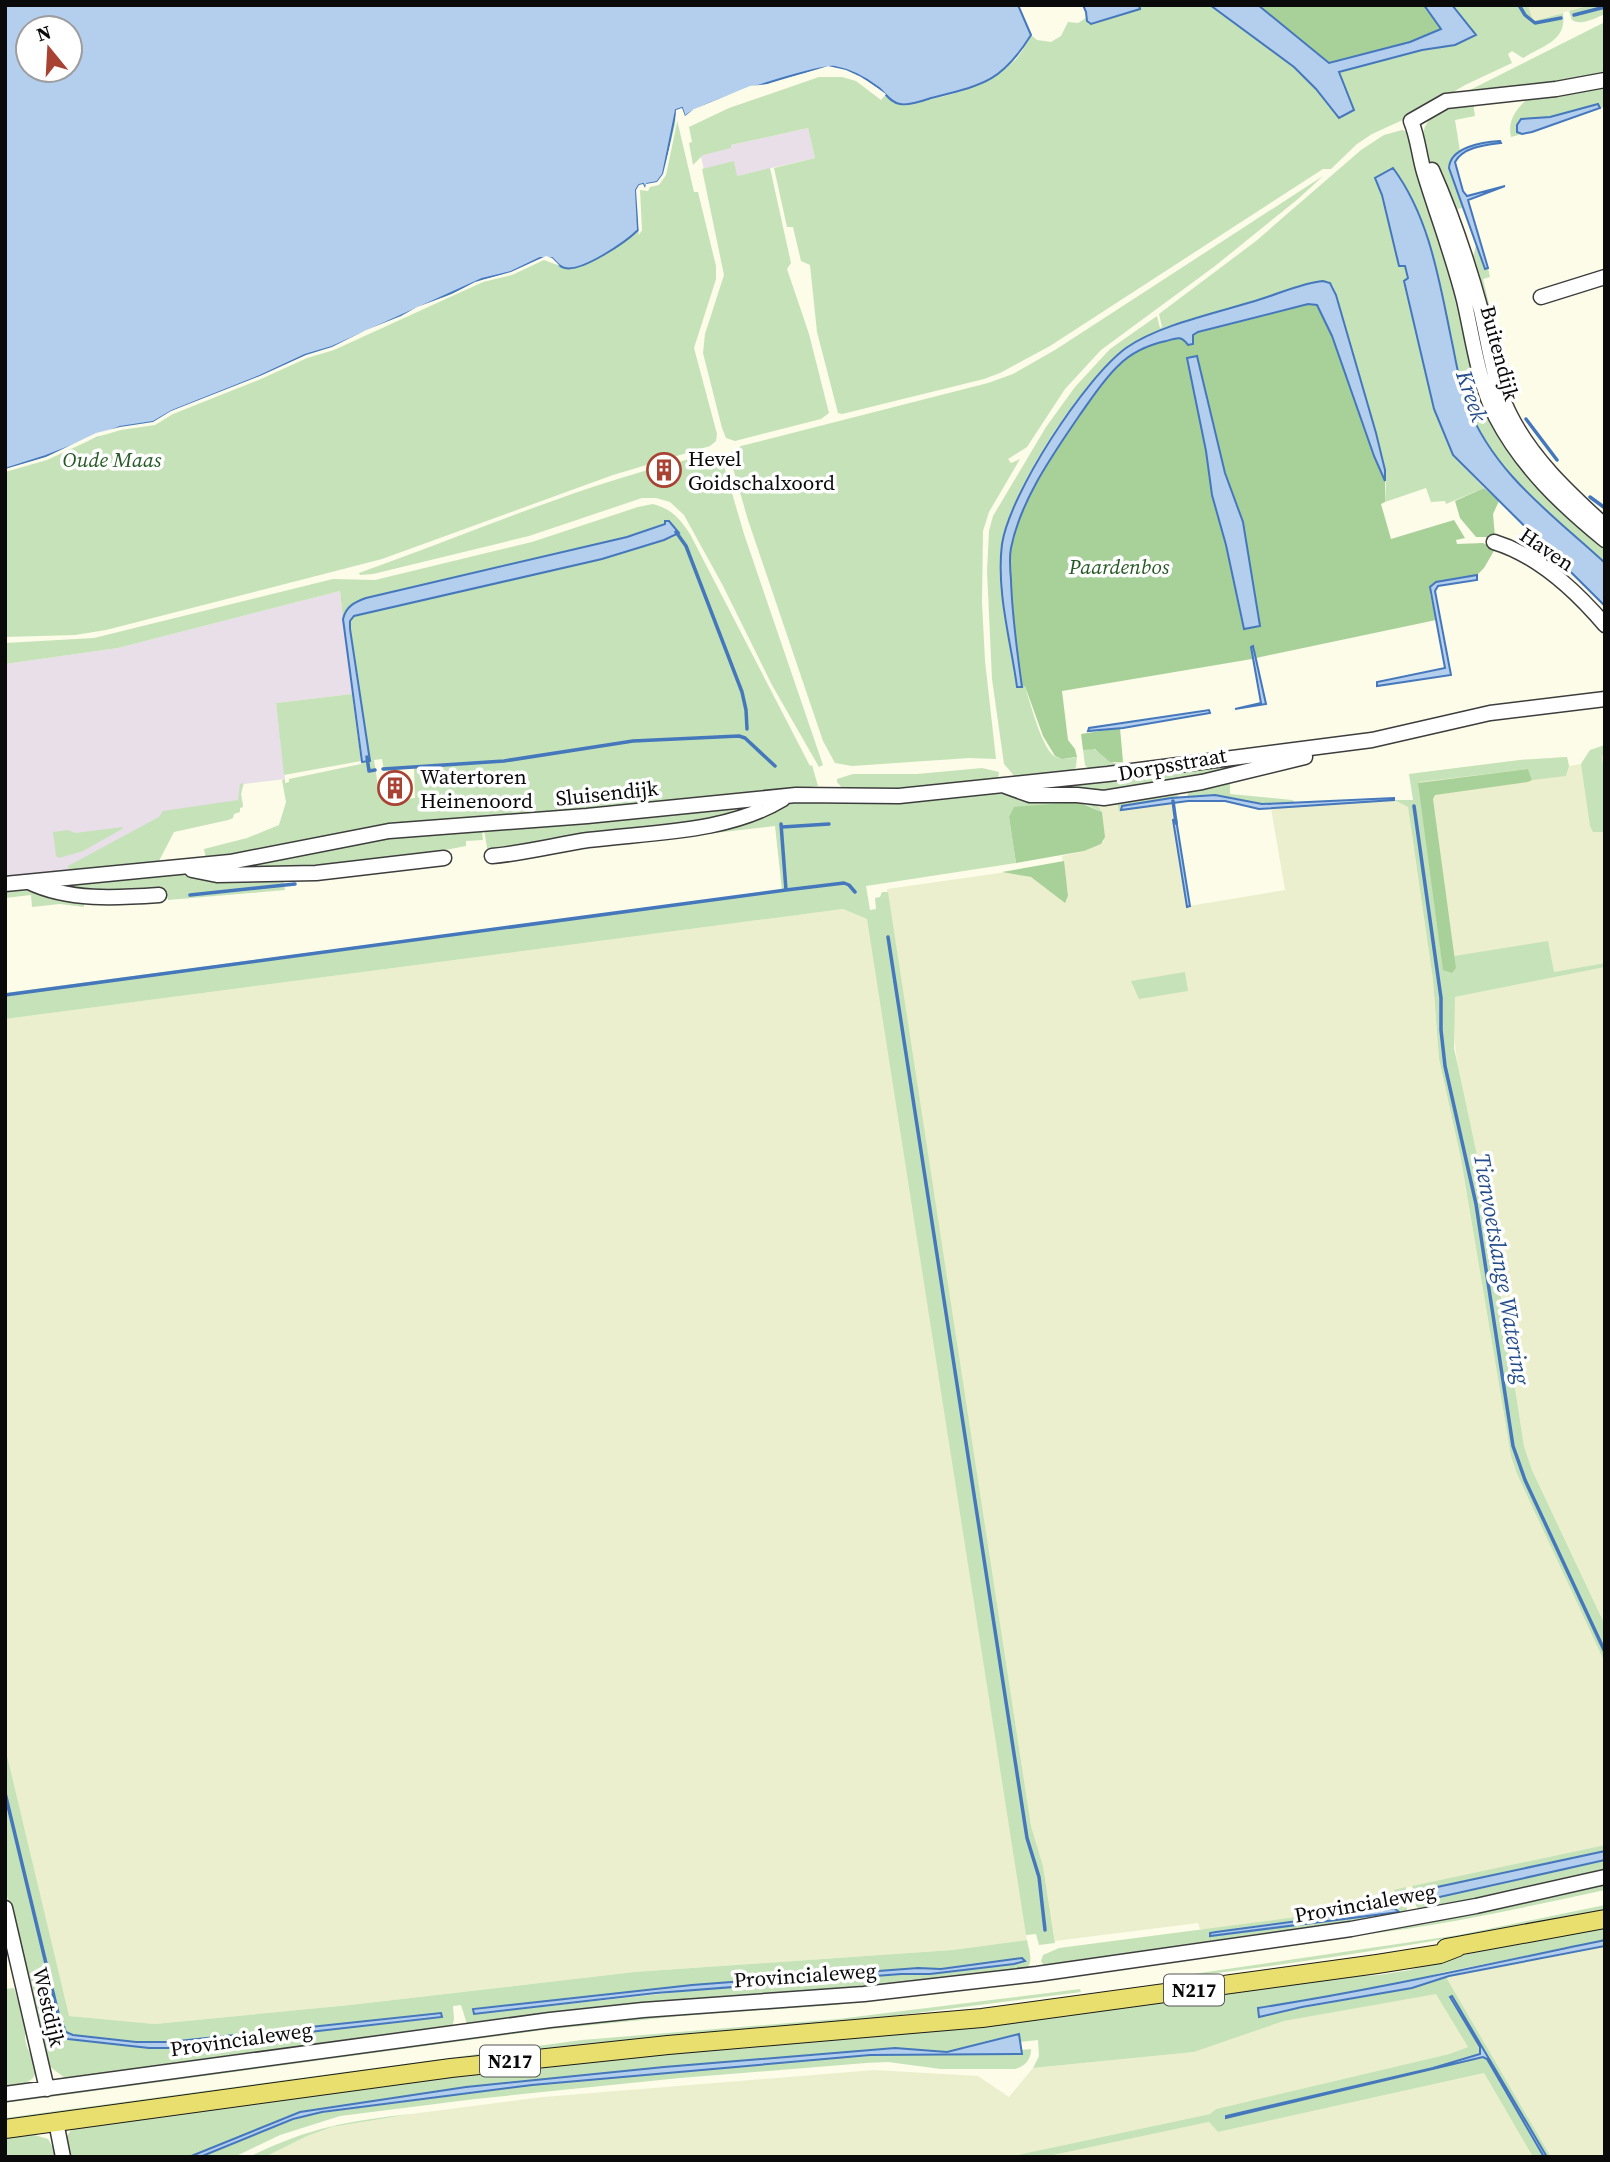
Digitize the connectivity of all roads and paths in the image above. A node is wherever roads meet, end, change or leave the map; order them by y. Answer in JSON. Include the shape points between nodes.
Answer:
{"nodes":[{"id":1,"x":1605,"y":80,"type":"edge"},
{"id":2,"x":1418,"y":141,"type":"junction"},
{"id":3,"x":1605,"y":277,"type":"edge"},
{"id":4,"x":1541,"y":297,"type":"dead end"},
{"id":5,"x":1605,"y":526,"type":"edge"},
{"id":6,"x":1605,"y":540,"type":"edge"},
{"id":7,"x":1494,"y":542,"type":"dead end"},
{"id":8,"x":1605,"y":625,"type":"edge"},
{"id":9,"x":1605,"y":699,"type":"edge"},
{"id":10,"x":1346,"y":744,"type":"junction"},
{"id":11,"x":1082,"y":777,"type":"joint"},
{"id":12,"x":1004,"y":786,"type":"junction"},
{"id":13,"x":787,"y":796,"type":"junction"},
{"id":14,"x":492,"y":856,"type":"dead end"},
{"id":15,"x":444,"y":858,"type":"dead end"},
{"id":16,"x":183,"y":867,"type":"junction"},
{"id":17,"x":28,"y":882,"type":"junction"},
{"id":18,"x":5,"y":884,"type":"edge"},
{"id":19,"x":159,"y":895,"type":"dead end"},
{"id":20,"x":1605,"y":1877,"type":"edge"},
{"id":21,"x":5,"y":1908,"type":"edge"},
{"id":22,"x":1605,"y":1919,"type":"edge"},
{"id":23,"x":8,"y":1935,"type":"edge"},
{"id":24,"x":47,"y":2089,"type":"junction"},
{"id":25,"x":5,"y":2094,"type":"edge"},
{"id":26,"x":56,"y":2122,"type":"junction"},
{"id":27,"x":5,"y":2129,"type":"edge"},
{"id":28,"x":63,"y":2157,"type":"edge"}],
"edges":[{"from":1,"to":2,"type":"street","name":"Buitendijk","via":[[1446,102],[1411,121]]},
{"from":2,"to":5,"type":"street","name":"Buitendijk","via":[[1460,243],[1509,414],[1546,468]]},
{"from":2,"to":6,"type":"street","name":"Buitendijk","via":[[1493,411],[1534,473]]},
{"from":3,"to":4,"type":"street"},
{"from":7,"to":8,"type":"street","name":"Haven","via":[[1532,560]]},
{"from":9,"to":10,"type":"street","name":"Dorpsstraat","via":[[1503,711]]},
{"from":10,"to":11,"type":"street","name":"Dorpsstraat"},
{"from":10,"to":12,"type":"street","name":"Dorpsstraat","via":[[1219,778],[1104,797],[1030,795]]},
{"from":11,"to":12,"type":"street","name":"Sluisendijk"},
{"from":12,"to":13,"type":"street","name":"Sluisendijk","via":[[888,797]]},
{"from":13,"to":14,"type":"street","name":"Sluisendijk","via":[[713,824]]},
{"from":13,"to":16,"type":"street","name":"Sluisendijk","via":[[375,833],[246,860]]},
{"from":15,"to":16,"type":"street","name":"Sluisendijk","via":[[309,873],[216,875]]},
{"from":16,"to":17,"type":"street","name":"Sluisendijk"},
{"from":17,"to":18,"type":"street","name":"Sluisendijk"},
{"from":17,"to":19,"type":"street","name":"Sluisendijk","via":[[58,892]]},
{"from":20,"to":24,"type":"street","name":"Provincialeweg","via":[[1371,1926],[1063,1970],[875,1993],[550,2020]]},
{"from":21,"to":23,"type":"street","name":"Westdijk"},
{"from":22,"to":26,"type":"main road","number":"N217","via":[[1458,1947],[928,2021],[451,2068]]},
{"from":23,"to":24,"type":"street","name":"Westdijk"},
{"from":24,"to":25,"type":"street","name":"Provincialeweg"},
{"from":26,"to":27,"type":"main road","number":"N217"},
{"from":26,"to":28,"type":"street"}]}
